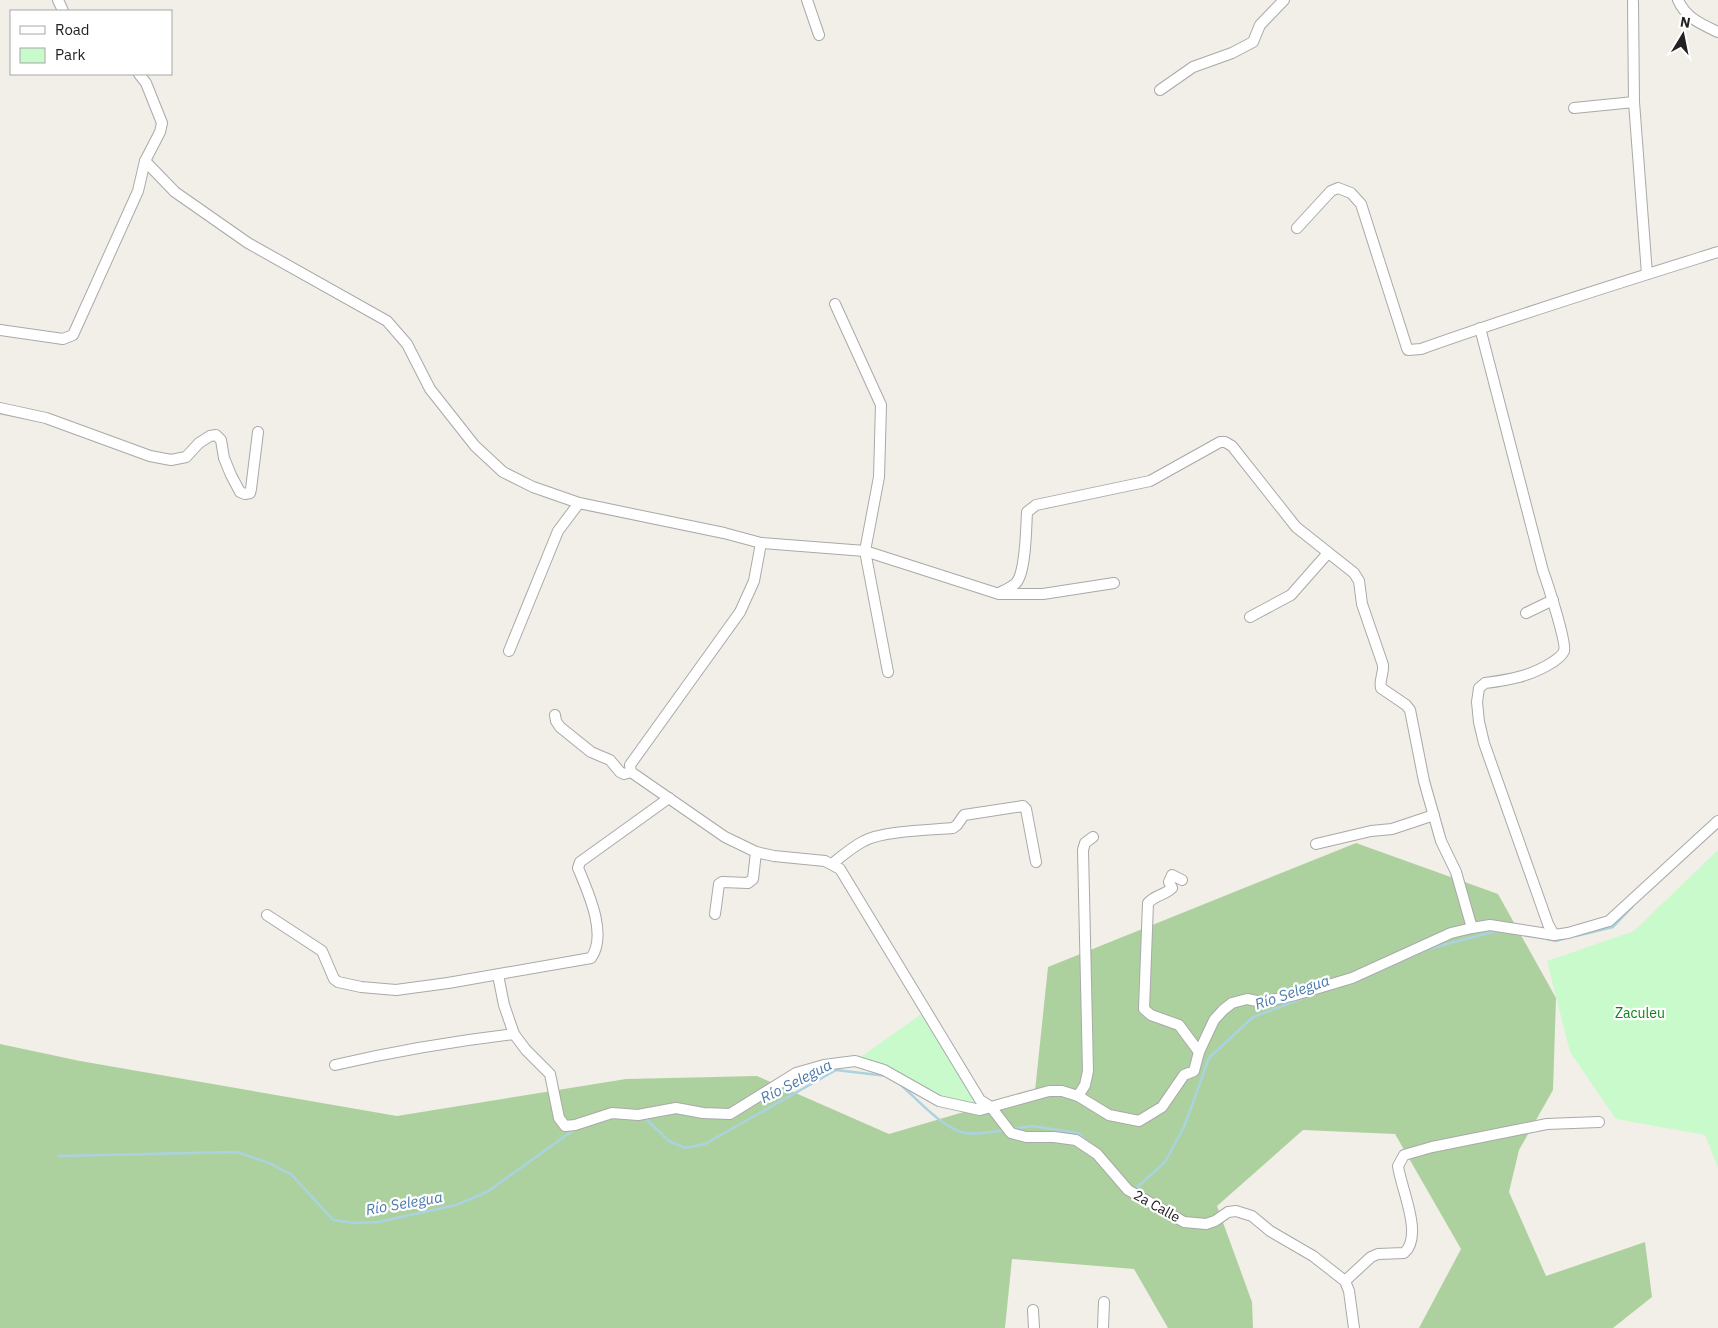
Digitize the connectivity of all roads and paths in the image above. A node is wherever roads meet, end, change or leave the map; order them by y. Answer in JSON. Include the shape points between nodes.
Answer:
{"nodes":[{"id":1,"x":807,"y":0,"type":"edge"},
{"id":2,"x":1284,"y":0,"type":"edge"},
{"id":3,"x":1678,"y":0,"type":"edge"},
{"id":4,"x":1636,"y":1,"type":"edge"},
{"id":5,"x":1718,"y":32,"type":"edge"},
{"id":6,"x":819,"y":35,"type":"dead end"},
{"id":7,"x":140,"y":75,"type":"edge"},
{"id":8,"x":1160,"y":90,"type":"dead end"},
{"id":9,"x":1634,"y":102,"type":"junction"},
{"id":10,"x":1574,"y":108,"type":"dead end"},
{"id":11,"x":145,"y":161,"type":"junction"},
{"id":12,"x":1297,"y":228,"type":"dead end"},
{"id":13,"x":1718,"y":252,"type":"edge"},
{"id":14,"x":1647,"y":274,"type":"junction"},
{"id":15,"x":835,"y":304,"type":"dead end"},
{"id":16,"x":1480,"y":328,"type":"junction"},
{"id":17,"x":0,"y":330,"type":"edge"},
{"id":18,"x":0,"y":408,"type":"edge"},
{"id":19,"x":258,"y":432,"type":"dead end"},
{"id":20,"x":580,"y":503,"type":"junction"},
{"id":21,"x":761,"y":543,"type":"junction"},
{"id":22,"x":865,"y":551,"type":"junction"},
{"id":23,"x":1328,"y":554,"type":"junction"},
{"id":24,"x":1114,"y":583,"type":"dead end"},
{"id":25,"x":999,"y":594,"type":"junction"},
{"id":26,"x":1553,"y":600,"type":"junction"},
{"id":27,"x":1526,"y":613,"type":"dead end"},
{"id":28,"x":1250,"y":616,"type":"dead end"},
{"id":29,"x":509,"y":651,"type":"dead end"},
{"id":30,"x":888,"y":672,"type":"dead end"},
{"id":31,"x":555,"y":715,"type":"dead end"},
{"id":32,"x":631,"y":772,"type":"junction"},
{"id":33,"x":669,"y":798,"type":"junction"},
{"id":34,"x":1434,"y":815,"type":"junction"},
{"id":35,"x":1718,"y":821,"type":"edge"},
{"id":36,"x":1093,"y":837,"type":"dead end"},
{"id":37,"x":1316,"y":844,"type":"dead end"},
{"id":38,"x":756,"y":852,"type":"junction"},
{"id":39,"x":1036,"y":862,"type":"dead end"},
{"id":40,"x":832,"y":864,"type":"junction"},
{"id":41,"x":1182,"y":880,"type":"dead end"},
{"id":42,"x":715,"y":914,"type":"dead end"},
{"id":43,"x":267,"y":915,"type":"dead end"},
{"id":44,"x":1472,"y":928,"type":"junction"},
{"id":45,"x":1554,"y":935,"type":"junction"},
{"id":46,"x":498,"y":974,"type":"junction"},
{"id":47,"x":514,"y":1034,"type":"junction"},
{"id":48,"x":1199,"y":1052,"type":"junction"},
{"id":49,"x":335,"y":1065,"type":"dead end"},
{"id":50,"x":1078,"y":1096,"type":"junction"},
{"id":51,"x":991,"y":1107,"type":"junction"},
{"id":52,"x":1599,"y":1122,"type":"dead end"},
{"id":53,"x":1345,"y":1281,"type":"junction"},
{"id":54,"x":1104,"y":1302,"type":"dead end"},
{"id":55,"x":1032,"y":1310,"type":"dead end"},
{"id":56,"x":1034,"y":1328,"type":"edge"},
{"id":57,"x":1103,"y":1328,"type":"edge"},
{"id":58,"x":1354,"y":1328,"type":"edge"}],
"edges":[{"from":1,"to":6,"type":"street"},
{"from":2,"to":8,"type":"street","via":[[1260,25],[1252,42],[1193,67]]},
{"from":3,"to":5,"type":"street","via":[[1682,10],[1695,21]]},
{"from":4,"to":9,"type":"street"},
{"from":7,"to":11,"type":"street","via":[[162,123]]},
{"from":9,"to":10,"type":"street"},
{"from":9,"to":14,"type":"street"},
{"from":11,"to":17,"type":"street","via":[[138,191],[73,335],[63,339]]},
{"from":11,"to":20,"type":"street","via":[[175,192],[248,243],[387,321],[407,344],[430,389],[474,446],[503,472],[533,487]]},
{"from":12,"to":16,"type":"street","via":[[1331,191],[1338,188],[1351,193],[1361,204],[1408,350],[1421,349]]},
{"from":13,"to":14,"type":"street"},
{"from":14,"to":16,"type":"street"},
{"from":15,"to":22,"type":"street","via":[[881,405],[879,476]]},
{"from":16,"to":26,"type":"street"},
{"from":18,"to":19,"type":"street","via":[[46,418],[150,456],[171,460],[186,457],[200,443],[216,435],[221,440],[231,475],[240,492],[245,494],[251,489]]},
{"from":20,"to":21,"type":"street"},
{"from":20,"to":29,"type":"street","via":[[558,531]]},
{"from":21,"to":22,"type":"street"},
{"from":21,"to":32,"type":"street","via":[[754,582],[740,612],[630,765]]},
{"from":22,"to":25,"type":"street"},
{"from":22,"to":30,"type":"street"},
{"from":23,"to":25,"type":"street","via":[[1296,527],[1232,446],[1220,442],[1150,480],[1030,508],[1020,577]]},
{"from":23,"to":28,"type":"street","via":[[1291,595]]},
{"from":23,"to":34,"type":"street","via":[[1354,573],[1359,581],[1362,604],[1383,666],[1381,688],[1410,710]]},
{"from":24,"to":25,"type":"street","via":[[1043,594]]},
{"from":26,"to":27,"type":"street"},
{"from":26,"to":45,"type":"street","via":[[1565,644],[1560,657],[1530,674],[1484,683],[1479,688],[1477,702],[1484,744]]},
{"from":31,"to":32,"type":"street","via":[[560,727],[576,741],[610,760],[620,772]]},
{"from":32,"to":33,"type":"street"},
{"from":33,"to":38,"type":"street","via":[[725,837]]},
{"from":33,"to":46,"type":"street","via":[[580,862],[578,868],[593,904],[598,938],[591,958]]},
{"from":34,"to":37,"type":"street","via":[[1392,829]]},
{"from":34,"to":44,"type":"street","via":[[1441,841],[1456,872]]},
{"from":35,"to":45,"type":"street","via":[[1608,920]]},
{"from":36,"to":50,"type":"street","via":[[1085,843],[1083,850],[1088,1071]]},
{"from":38,"to":40,"type":"street","via":[[825,860]]},
{"from":38,"to":42,"type":"street","via":[[753,879],[748,883],[719,884]]},
{"from":39,"to":40,"type":"street","via":[[1026,809],[1019,806],[964,815],[953,828],[865,840]]},
{"from":40,"to":51,"type":"street","name":"2a Calle","via":[[840,869],[980,1100]]},
{"from":41,"to":48,"type":"street","via":[[1172,874],[1169,882],[1172,888],[1156,895],[1148,903],[1144,1009],[1151,1015],[1179,1025]]},
{"from":43,"to":46,"type":"street","via":[[322,951],[338,982],[396,990]]},
{"from":44,"to":45,"type":"street","via":[[1490,925]]},
{"from":44,"to":48,"type":"street","via":[[1444,936],[1352,978],[1262,1002],[1247,999],[1232,1003],[1214,1020]]},
{"from":46,"to":47,"type":"street"},
{"from":47,"to":49,"type":"street","via":[[467,1039]]},
{"from":47,"to":51,"type":"street","via":[[550,1074],[559,1118],[564,1126],[612,1113],[642,1114],[676,1108],[730,1114],[796,1073],[856,1061],[884,1070],[939,1101],[980,1110]]},
{"from":48,"to":50,"type":"street","via":[[1194,1071],[1184,1075],[1162,1108],[1139,1121],[1109,1115]]},
{"from":50,"to":51,"type":"street","via":[[1050,1091]]},
{"from":51,"to":53,"type":"street","name":"2a Calle","via":[[1009,1130],[1026,1138],[1076,1140],[1097,1154],[1128,1190],[1184,1222],[1206,1224],[1236,1211],[1252,1216],[1270,1232],[1313,1256]]},
{"from":52,"to":53,"type":"street","via":[[1547,1124],[1404,1155],[1398,1166],[1410,1216],[1412,1242],[1409,1249],[1404,1253],[1371,1257]]},
{"from":53,"to":58,"type":"street"},
{"from":54,"to":57,"type":"street"},
{"from":55,"to":56,"type":"street"}]}
